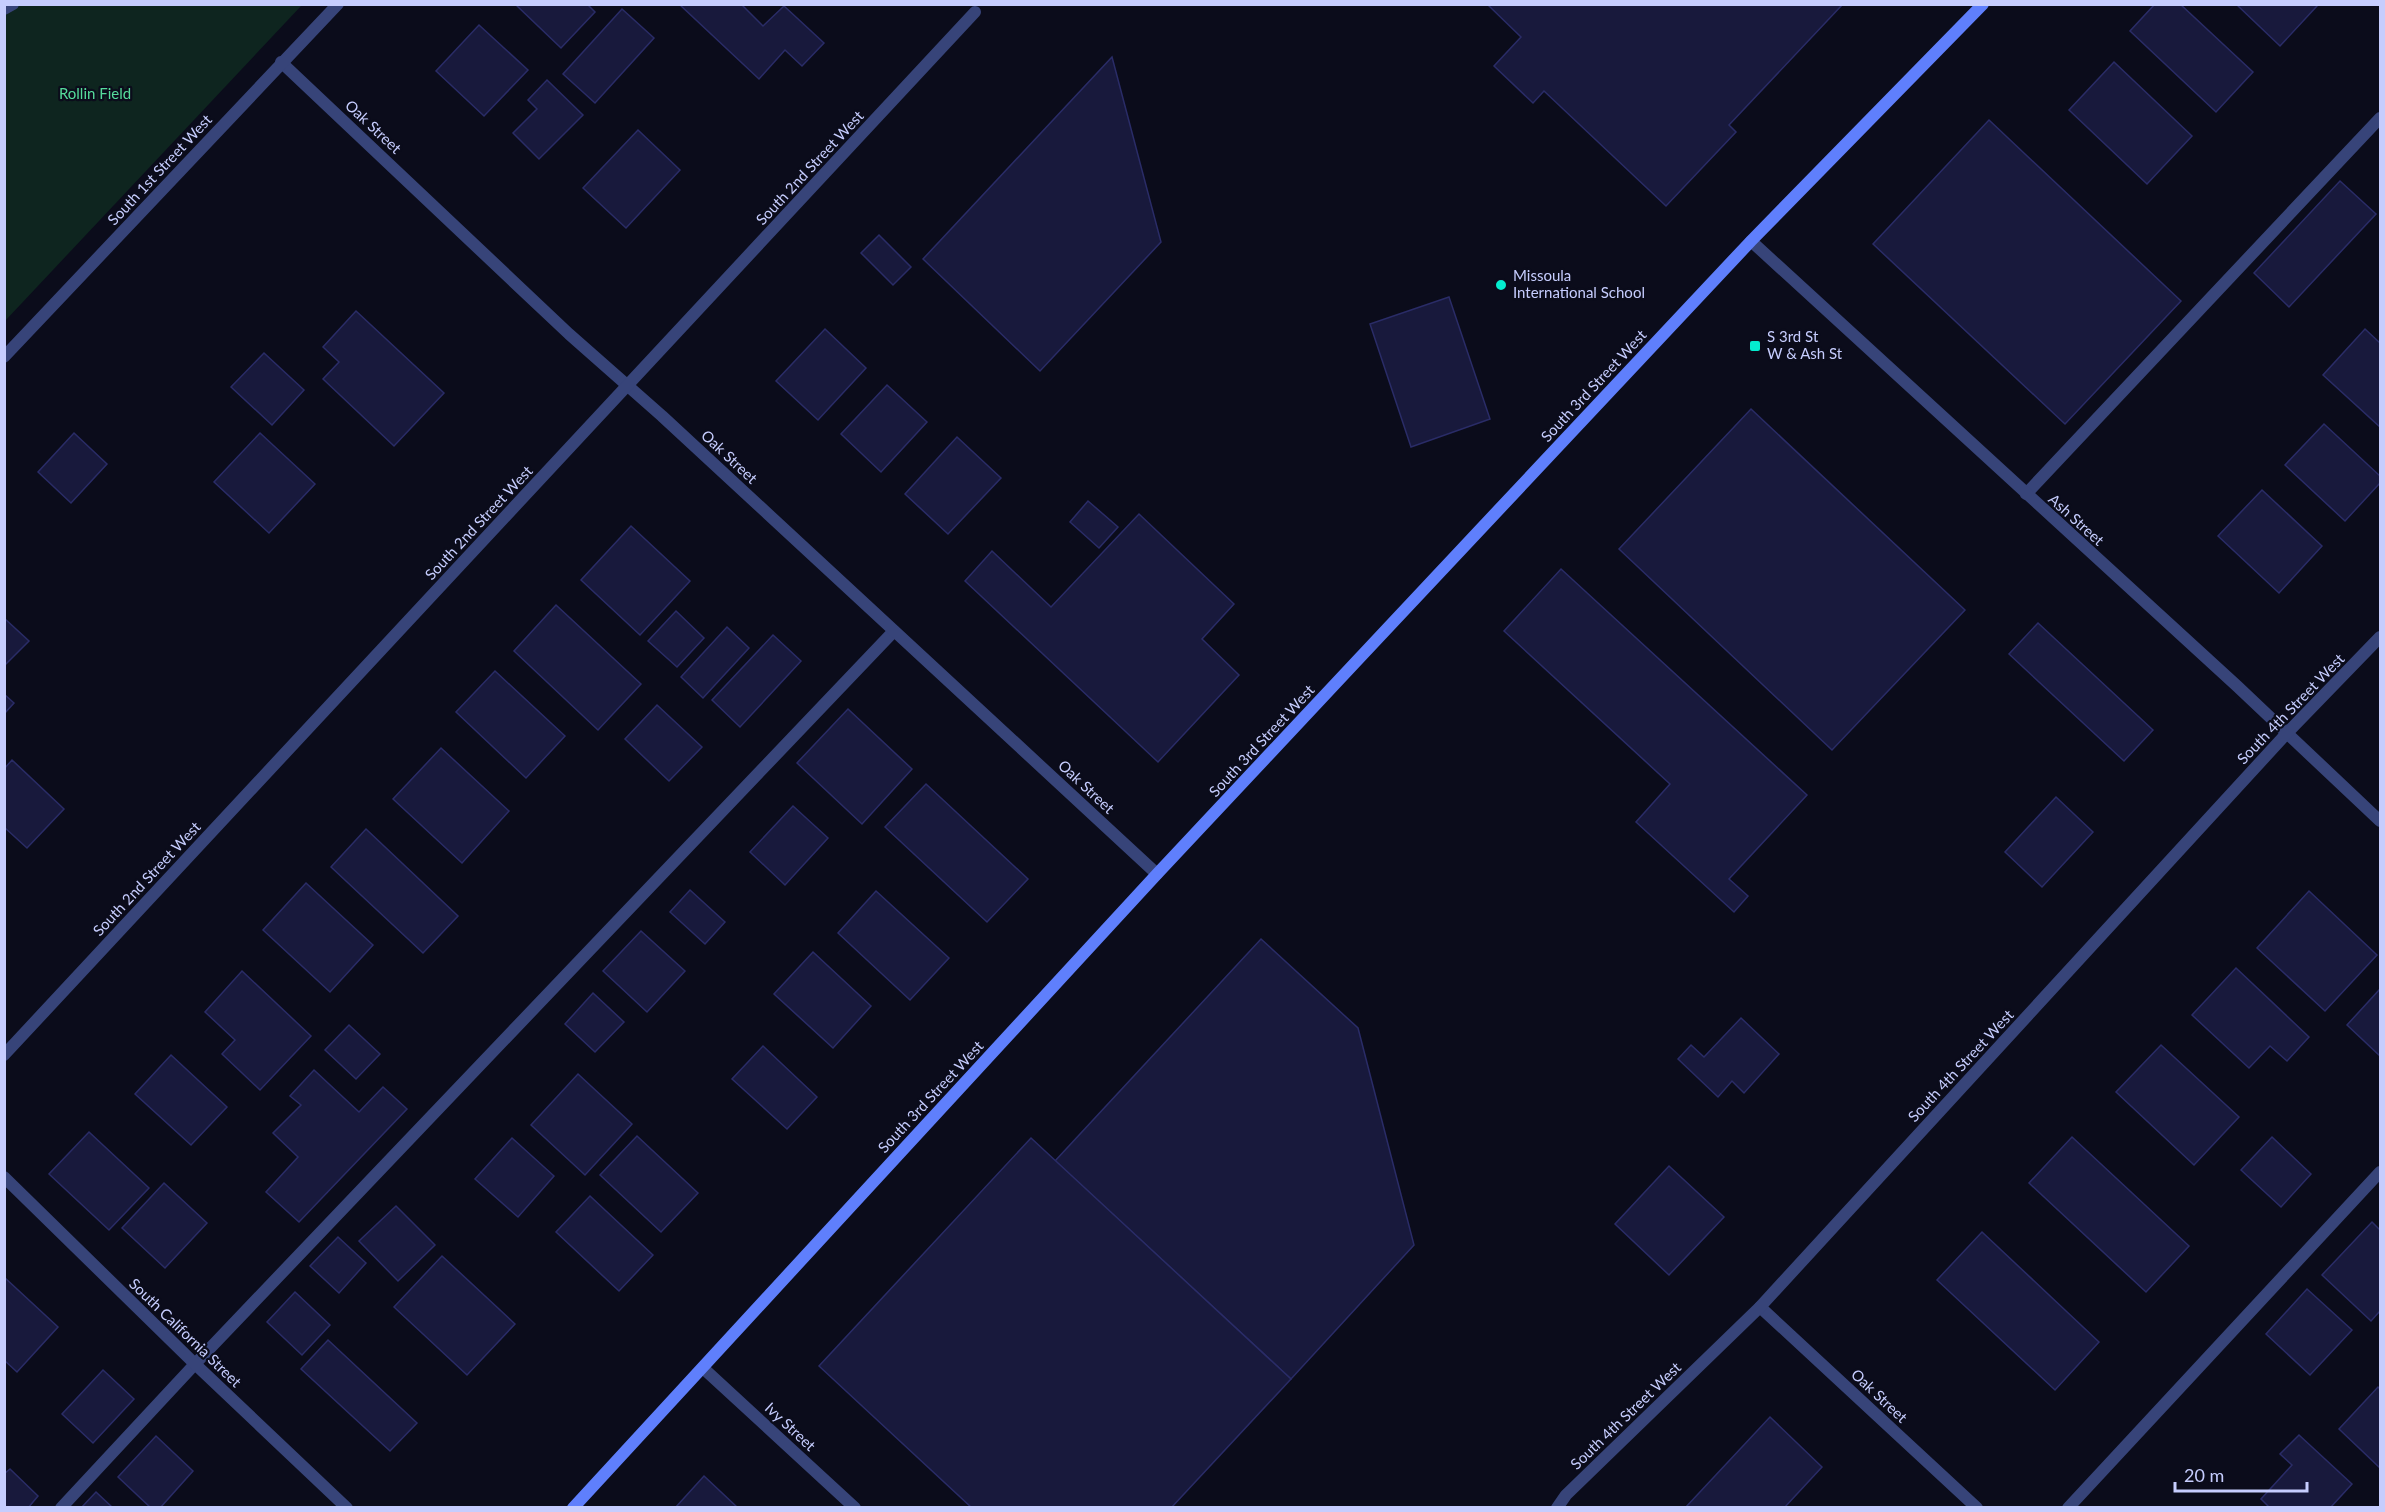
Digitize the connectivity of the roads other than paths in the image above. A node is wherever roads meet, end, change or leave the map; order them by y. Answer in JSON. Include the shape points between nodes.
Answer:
{"nodes":[{"id":1,"x":13,"y":4,"type":"edge"},
{"id":2,"x":338,"y":4,"type":"edge"},
{"id":3,"x":1983,"y":4,"type":"edge"},
{"id":4,"x":4,"y":9,"type":"edge"},
{"id":5,"x":975,"y":12,"type":"dead end"},
{"id":6,"x":281,"y":62,"type":"junction"},
{"id":7,"x":2380,"y":118,"type":"edge"},
{"id":8,"x":1751,"y":241,"type":"junction"},
{"id":9,"x":4,"y":357,"type":"edge"},
{"id":10,"x":627,"y":386,"type":"junction"},
{"id":11,"x":2025,"y":494,"type":"junction"},
{"id":12,"x":894,"y":631,"type":"junction"},
{"id":13,"x":2380,"y":637,"type":"edge"},
{"id":14,"x":2287,"y":733,"type":"junction"},
{"id":15,"x":2380,"y":821,"type":"edge"},
{"id":16,"x":1157,"y":874,"type":"junction"},
{"id":17,"x":4,"y":1055,"type":"edge"},
{"id":18,"x":2380,"y":1172,"type":"edge"},
{"id":19,"x":4,"y":1177,"type":"edge"},
{"id":20,"x":1760,"y":1307,"type":"junction"},
{"id":21,"x":195,"y":1364,"type":"junction"},
{"id":22,"x":704,"y":1368,"type":"junction"},
{"id":23,"x":61,"y":1508,"type":"edge"},
{"id":24,"x":347,"y":1508,"type":"edge"},
{"id":25,"x":573,"y":1508,"type":"edge"},
{"id":26,"x":855,"y":1508,"type":"edge"},
{"id":27,"x":1557,"y":1508,"type":"edge"},
{"id":28,"x":1977,"y":1508,"type":"edge"},
{"id":29,"x":2068,"y":1508,"type":"edge"}],
"edges":[{"from":1,"to":4,"type":"street"},
{"from":2,"to":6,"type":"street","name":"South 1st Street West"},
{"from":3,"to":8,"type":"main road","name":"South 3rd Street West"},
{"from":5,"to":10,"type":"street","name":"South 2nd Street West"},
{"from":6,"to":9,"type":"street","name":"South 1st Street West"},
{"from":6,"to":10,"type":"street","name":"Oak Street"},
{"from":7,"to":11,"type":"street"},
{"from":8,"to":11,"type":"street","name":"Ash Street"},
{"from":8,"to":16,"type":"main road","name":"South 3rd Street West"},
{"from":10,"to":12,"type":"street","name":"Oak Street"},
{"from":10,"to":17,"type":"street","name":"South 2nd Street West"},
{"from":11,"to":14,"type":"street","name":"Ash Street"},
{"from":12,"to":16,"type":"street","name":"Oak Street"},
{"from":12,"to":21,"type":"street"},
{"from":13,"to":14,"type":"street","name":"South 4th Street West"},
{"from":14,"to":15,"type":"street","name":"Ash Street"},
{"from":14,"to":20,"type":"street","name":"South 4th Street West"},
{"from":16,"to":22,"type":"main road","name":"South 3rd Street West"},
{"from":18,"to":29,"type":"street"},
{"from":19,"to":21,"type":"street","name":"South California Street"},
{"from":20,"to":27,"type":"street","name":"South 4th Street West"},
{"from":20,"to":28,"type":"street","name":"Oak Street"},
{"from":21,"to":23,"type":"street"},
{"from":21,"to":24,"type":"street","name":"South California Street"},
{"from":22,"to":25,"type":"main road","name":"South 3rd Street West"},
{"from":22,"to":26,"type":"street","name":"Ivy Street"}]}
